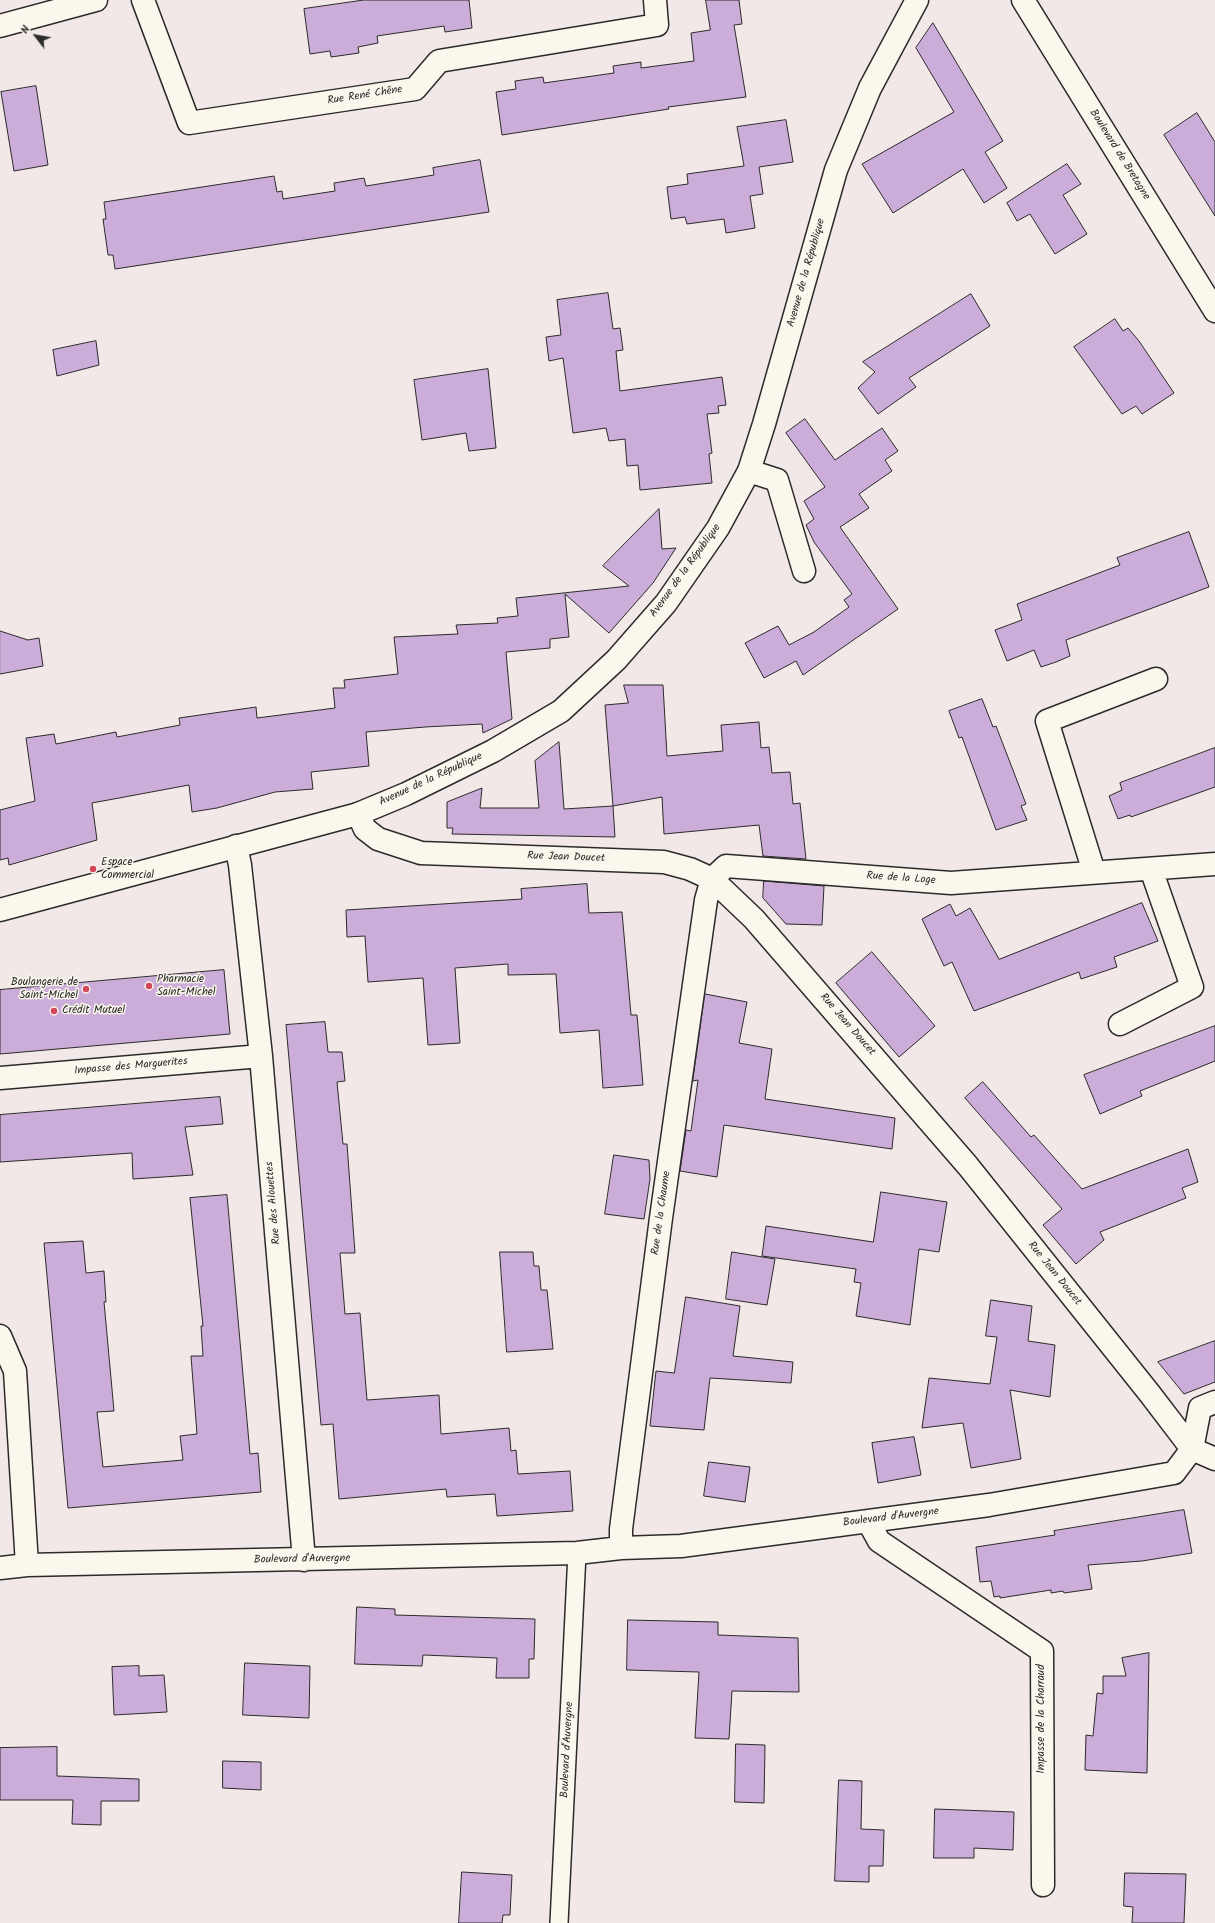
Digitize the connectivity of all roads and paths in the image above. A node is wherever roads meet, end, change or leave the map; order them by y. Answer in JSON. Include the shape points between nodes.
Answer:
{"nodes":[{"id":1,"x":96,"y":0,"type":"edge"},
{"id":2,"x":143,"y":0,"type":"edge"},
{"id":3,"x":655,"y":0,"type":"edge"},
{"id":4,"x":917,"y":0,"type":"edge"},
{"id":5,"x":1023,"y":0,"type":"edge"},
{"id":6,"x":0,"y":26,"type":"edge"},
{"id":7,"x":1215,"y":311,"type":"edge"},
{"id":8,"x":749,"y":471,"type":"junction"},
{"id":9,"x":804,"y":570,"type":"dead end"},
{"id":10,"x":1156,"y":678,"type":"dead end"},
{"id":11,"x":358,"y":814,"type":"junction"},
{"id":12,"x":236,"y":846,"type":"junction"},
{"id":13,"x":1215,"y":864,"type":"edge"},
{"id":14,"x":1152,"y":869,"type":"junction"},
{"id":15,"x":1094,"y":872,"type":"junction"},
{"id":16,"x":712,"y":879,"type":"junction"},
{"id":17,"x":0,"y":910,"type":"edge"},
{"id":18,"x":1120,"y":1024,"type":"dead end"},
{"id":19,"x":262,"y":1056,"type":"junction"},
{"id":20,"x":0,"y":1078,"type":"edge"},
{"id":21,"x":0,"y":1336,"type":"edge"},
{"id":22,"x":1215,"y":1402,"type":"edge"},
{"id":23,"x":1192,"y":1450,"type":"junction"},
{"id":24,"x":1215,"y":1459,"type":"edge"},
{"id":25,"x":868,"y":1521,"type":"junction"},
{"id":26,"x":621,"y":1548,"type":"junction"},
{"id":27,"x":577,"y":1553,"type":"junction"},
{"id":28,"x":304,"y":1560,"type":"junction"},
{"id":29,"x":27,"y":1565,"type":"junction"},
{"id":30,"x":0,"y":1568,"type":"edge"},
{"id":31,"x":1043,"y":1885,"type":"dead end"},
{"id":32,"x":559,"y":1923,"type":"edge"}],
"edges":[{"from":1,"to":6,"type":"street"},
{"from":2,"to":3,"type":"street","name":"Rue René Chêne","via":[[189,123],[415,89],[439,61],[657,25]]},
{"from":4,"to":8,"type":"street","name":"Avenue de la République","via":[[870,88],[836,170]]},
{"from":5,"to":7,"type":"street","name":"Boulevard de Bretagne"},
{"from":8,"to":9,"type":"street","via":[[777,480]]},
{"from":8,"to":11,"type":"street","name":"Avenue de la République","via":[[718,528],[666,603],[616,660],[561,711],[493,751],[406,794]]},
{"from":10,"to":15,"type":"street","via":[[1047,721]]},
{"from":11,"to":12,"type":"street","name":"Avenue de la République"},
{"from":11,"to":16,"type":"street","name":"Rue Jean Doucet","via":[[365,829],[378,839],[421,853],[664,862],[690,869]]},
{"from":12,"to":17,"type":"street","name":"Avenue de la République"},
{"from":12,"to":19,"type":"street","name":"Rue des Alouettes"},
{"from":13,"to":14,"type":"street","name":"Rue de la Loge"},
{"from":14,"to":15,"type":"street","name":"Rue de la Loge"},
{"from":14,"to":18,"type":"street","via":[[1192,986]]},
{"from":15,"to":16,"type":"street","name":"Rue de la Loge","via":[[951,883],[726,866]]},
{"from":16,"to":23,"type":"street","name":"Rue Jean Doucet","via":[[754,919],[968,1166]]},
{"from":16,"to":26,"type":"street","name":"Rue de la Chaume","via":[[706,900],[661,1218],[621,1529]]},
{"from":19,"to":20,"type":"street","name":"Impasse des Marguerites"},
{"from":19,"to":28,"type":"street","name":"Rue des Alouettes"},
{"from":21,"to":29,"type":"street","via":[[15,1371]]},
{"from":22,"to":23,"type":"street","via":[[1200,1408]]},
{"from":23,"to":24,"type":"street"},
{"from":23,"to":25,"type":"street","name":"Boulevard d'Auvergne","via":[[1174,1474],[989,1506]]},
{"from":25,"to":26,"type":"street","name":"Boulevard d'Auvergne","via":[[681,1546]]},
{"from":25,"to":31,"type":"street","name":"Impasse de la Charraud","via":[[879,1541],[1042,1651]]},
{"from":26,"to":27,"type":"street","name":"Boulevard d'Auvergne"},
{"from":27,"to":28,"type":"street","name":"Boulevard d'Auvergne"},
{"from":27,"to":32,"type":"lane","name":"Boulevard d'Auvergne"},
{"from":28,"to":29,"type":"street","name":"Boulevard d'Auvergne"},
{"from":29,"to":30,"type":"street","name":"Boulevard d'Auvergne"}]}
